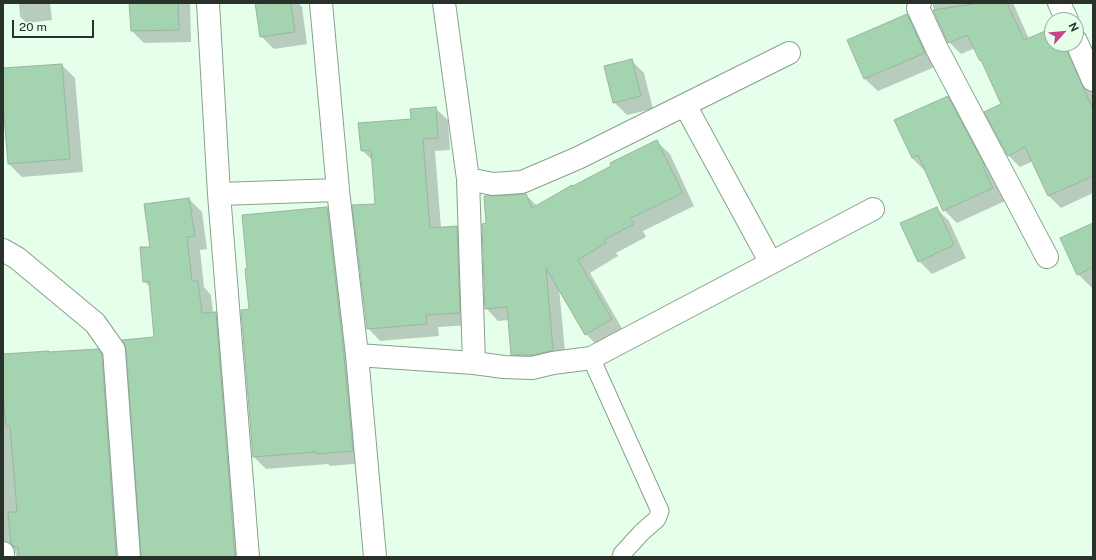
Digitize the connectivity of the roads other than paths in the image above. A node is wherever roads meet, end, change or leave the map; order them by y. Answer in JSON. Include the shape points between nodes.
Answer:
{"nodes":[{"id":1,"x":208,"y":3,"type":"edge"},
{"id":2,"x":321,"y":3,"type":"edge"},
{"id":3,"x":444,"y":3,"type":"edge"},
{"id":4,"x":920,"y":3,"type":"edge"},
{"id":5,"x":1081,"y":52,"type":"edge"},
{"id":6,"x":790,"y":54,"type":"dead end"},
{"id":7,"x":1093,"y":80,"type":"edge"},
{"id":8,"x":685,"y":105,"type":"junction"},
{"id":9,"x":468,"y":179,"type":"junction"},
{"id":10,"x":338,"y":190,"type":"junction"},
{"id":11,"x":219,"y":194,"type":"junction"},
{"id":12,"x":873,"y":209,"type":"dead end"},
{"id":13,"x":3,"y":250,"type":"edge"},
{"id":14,"x":1047,"y":257,"type":"dead end"},
{"id":15,"x":771,"y":263,"type":"junction"},
{"id":16,"x":357,"y":355,"type":"junction"},
{"id":17,"x":591,"y":358,"type":"junction"},
{"id":18,"x":474,"y":363,"type":"junction"},
{"id":19,"x":3,"y":553,"type":"edge"},
{"id":20,"x":3,"y":557,"type":"edge"},
{"id":21,"x":130,"y":557,"type":"edge"},
{"id":22,"x":248,"y":557,"type":"edge"},
{"id":23,"x":374,"y":557,"type":"edge"},
{"id":24,"x":621,"y":557,"type":"edge"}],
"edges":[{"from":1,"to":11,"type":"street"},
{"from":2,"to":10,"type":"street"},
{"from":3,"to":9,"type":"street"},
{"from":4,"to":14,"type":"street","via":[[918,8],[937,49]]},
{"from":5,"to":7,"type":"street"},
{"from":6,"to":8,"type":"street"},
{"from":8,"to":9,"type":"street","via":[[578,158],[522,182],[493,184]]},
{"from":8,"to":15,"type":"street"},
{"from":9,"to":18,"type":"street"},
{"from":10,"to":11,"type":"street"},
{"from":10,"to":16,"type":"street"},
{"from":11,"to":22,"type":"street"},
{"from":12,"to":15,"type":"street"},
{"from":13,"to":21,"type":"street","via":[[17,258],[95,323],[114,350]]},
{"from":15,"to":17,"type":"street"},
{"from":16,"to":18,"type":"street"},
{"from":16,"to":23,"type":"street"},
{"from":17,"to":18,"type":"street","via":[[532,368]]},
{"from":17,"to":24,"type":"lane","via":[[660,511],[653,524],[642,532]]},
{"from":19,"to":20,"type":"street"}]}
